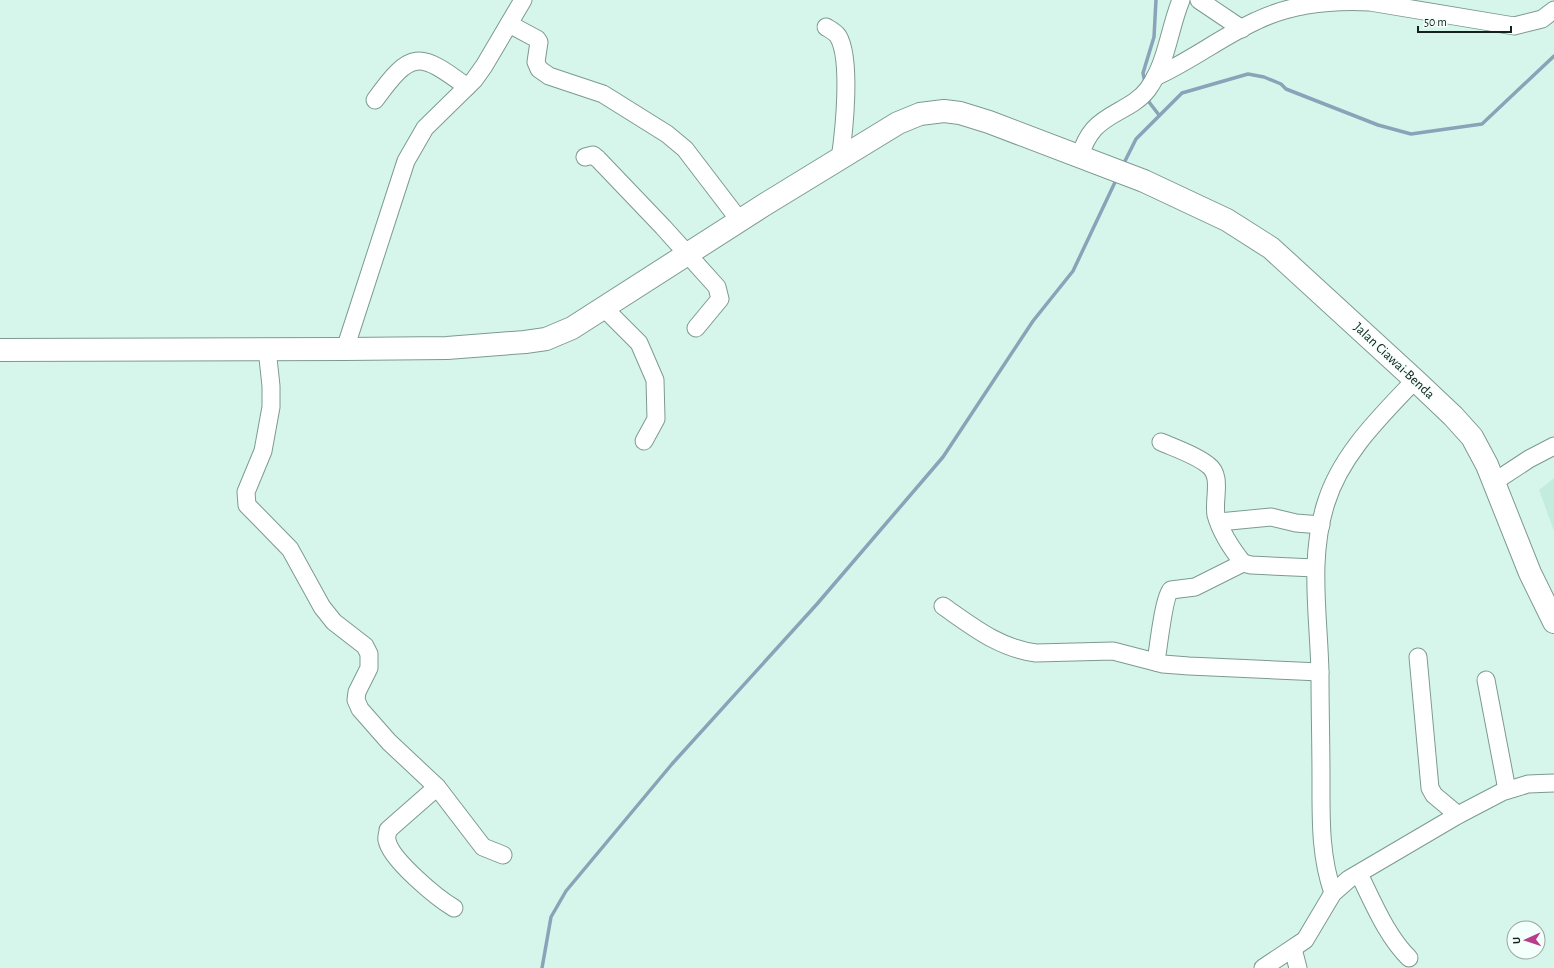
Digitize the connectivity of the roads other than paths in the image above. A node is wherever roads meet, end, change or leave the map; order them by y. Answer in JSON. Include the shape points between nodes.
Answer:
{"nodes":[{"id":1,"x":523,"y":0,"type":"edge"},
{"id":2,"x":1181,"y":0,"type":"edge"},
{"id":3,"x":1199,"y":0,"type":"edge"},
{"id":4,"x":1554,"y":10,"type":"edge"},
{"id":5,"x":509,"y":24,"type":"junction"},
{"id":6,"x":826,"y":27,"type":"dead end"},
{"id":7,"x":1242,"y":28,"type":"junction"},
{"id":8,"x":1155,"y":77,"type":"junction"},
{"id":9,"x":467,"y":86,"type":"junction"},
{"id":10,"x":375,"y":100,"type":"dead end"},
{"id":11,"x":585,"y":157,"type":"dead end"},
{"id":12,"x":1084,"y":157,"type":"junction"},
{"id":13,"x":840,"y":159,"type":"junction"},
{"id":14,"x":740,"y":221,"type":"junction"},
{"id":15,"x":687,"y":255,"type":"junction"},
{"id":16,"x":604,"y":308,"type":"junction"},
{"id":17,"x":696,"y":328,"type":"dead end"},
{"id":18,"x":267,"y":348,"type":"junction"},
{"id":19,"x":345,"y":349,"type":"junction"},
{"id":20,"x":0,"y":350,"type":"edge"},
{"id":21,"x":1415,"y":380,"type":"junction"},
{"id":22,"x":644,"y":441,"type":"dead end"},
{"id":23,"x":1161,"y":442,"type":"dead end"},
{"id":24,"x":1554,"y":446,"type":"edge"},
{"id":25,"x":1494,"y":482,"type":"junction"},
{"id":26,"x":1219,"y":522,"type":"junction"},
{"id":27,"x":1320,"y":525,"type":"junction"},
{"id":28,"x":1243,"y":562,"type":"junction"},
{"id":29,"x":1315,"y":568,"type":"junction"},
{"id":30,"x":944,"y":606,"type":"dead end"},
{"id":31,"x":1554,"y":622,"type":"edge"},
{"id":32,"x":1418,"y":657,"type":"dead end"},
{"id":33,"x":1156,"y":662,"type":"junction"},
{"id":34,"x":1320,"y":672,"type":"junction"},
{"id":35,"x":1486,"y":680,"type":"dead end"},
{"id":36,"x":1554,"y":783,"type":"edge"},
{"id":37,"x":437,"y":787,"type":"junction"},
{"id":38,"x":1507,"y":790,"type":"junction"},
{"id":39,"x":1458,"y":815,"type":"junction"},
{"id":40,"x":503,"y":855,"type":"dead end"},
{"id":41,"x":1359,"y":874,"type":"junction"},
{"id":42,"x":1333,"y":893,"type":"junction"},
{"id":43,"x":454,"y":908,"type":"dead end"},
{"id":44,"x":1293,"y":949,"type":"junction"},
{"id":45,"x":1409,"y":958,"type":"dead end"},
{"id":46,"x":1263,"y":968,"type":"edge"},
{"id":47,"x":1298,"y":968,"type":"edge"}],
"edges":[{"from":1,"to":5,"type":"street"},
{"from":2,"to":8,"type":"street"},
{"from":3,"to":7,"type":"street"},
{"from":4,"to":7,"type":"street","via":[[1542,19],[1514,26],[1404,7],[1349,1],[1299,7],[1257,20]]},
{"from":5,"to":9,"type":"street","via":[[484,66]]},
{"from":5,"to":14,"type":"street","via":[[537,39],[539,42],[536,62],[544,72],[603,94],[650,122],[685,149]]},
{"from":6,"to":13,"type":"street","via":[[839,38],[843,61],[845,113]]},
{"from":7,"to":8,"type":"street","via":[[1179,66]]},
{"from":8,"to":12,"type":"street","via":[[1141,97],[1094,128],[1086,138]]},
{"from":9,"to":10,"type":"street","via":[[436,65],[421,60],[412,61],[388,83]]},
{"from":9,"to":19,"type":"street","via":[[425,128],[406,162]]},
{"from":11,"to":15,"type":"street","via":[[593,155],[598,159]]},
{"from":12,"to":13,"type":"highway","name":"Jalan Ciawai-Benda","via":[[990,122],[944,111],[920,114],[898,123]]},
{"from":12,"to":21,"type":"highway","name":"Jalan Ciawai-Benda","via":[[1144,181],[1227,220],[1260,240],[1299,272]]},
{"from":13,"to":14,"type":"highway","name":"Jalan Ciawai-Benda"},
{"from":14,"to":15,"type":"highway","name":"Jalan Ciawai-Benda"},
{"from":15,"to":16,"type":"highway","name":"Jalan Ciawai-Benda"},
{"from":15,"to":17,"type":"street","via":[[717,287],[720,295],[717,303]]},
{"from":16,"to":19,"type":"highway","name":"Jalan Ciawai-Benda","via":[[560,334],[539,340],[447,348]]},
{"from":16,"to":22,"type":"street","via":[[639,343],[655,380],[656,419]]},
{"from":18,"to":19,"type":"highway","name":"Jalan Ciawai-Benda"},
{"from":18,"to":20,"type":"highway","name":"Jalan Ciawai-Benda"},
{"from":18,"to":37,"type":"street","via":[[271,407],[263,450],[246,492],[247,505],[290,549],[322,608],[334,622],[365,646],[370,661],[357,692],[356,700],[360,709],[389,742]]},
{"from":21,"to":25,"type":"highway","name":"Jalan Ciawai-Benda","via":[[1472,437]]},
{"from":21,"to":27,"type":"street","via":[[1376,421],[1341,470],[1326,503]]},
{"from":23,"to":26,"type":"street","via":[[1208,465],[1214,472],[1216,514]]},
{"from":24,"to":25,"type":"street"},
{"from":25,"to":31,"type":"highway","name":"Jalan Ciawai-Benda","via":[[1530,573]]},
{"from":26,"to":27,"type":"street","via":[[1271,517]]},
{"from":26,"to":28,"type":"street","via":[[1229,546]]},
{"from":27,"to":29,"type":"street"},
{"from":28,"to":29,"type":"street","via":[[1251,565]]},
{"from":28,"to":33,"type":"street","via":[[1195,587],[1168,592]]},
{"from":29,"to":34,"type":"street"},
{"from":30,"to":33,"type":"street","via":[[981,632],[1017,650],[1036,653],[1113,651]]},
{"from":32,"to":39,"type":"street","via":[[1430,788],[1434,795]]},
{"from":33,"to":34,"type":"street"},
{"from":34,"to":42,"type":"street","via":[[1322,844],[1326,874]]},
{"from":35,"to":38,"type":"street"},
{"from":36,"to":38,"type":"street","via":[[1528,784]]},
{"from":37,"to":40,"type":"street","via":[[476,840],[489,851]]},
{"from":37,"to":43,"type":"street","via":[[388,830],[386,839],[418,881]]},
{"from":38,"to":39,"type":"street"},
{"from":39,"to":41,"type":"street"},
{"from":41,"to":42,"type":"street"},
{"from":41,"to":45,"type":"street","via":[[1387,930]]},
{"from":42,"to":44,"type":"street","via":[[1305,940]]},
{"from":44,"to":46,"type":"street"},
{"from":44,"to":47,"type":"street"}]}
